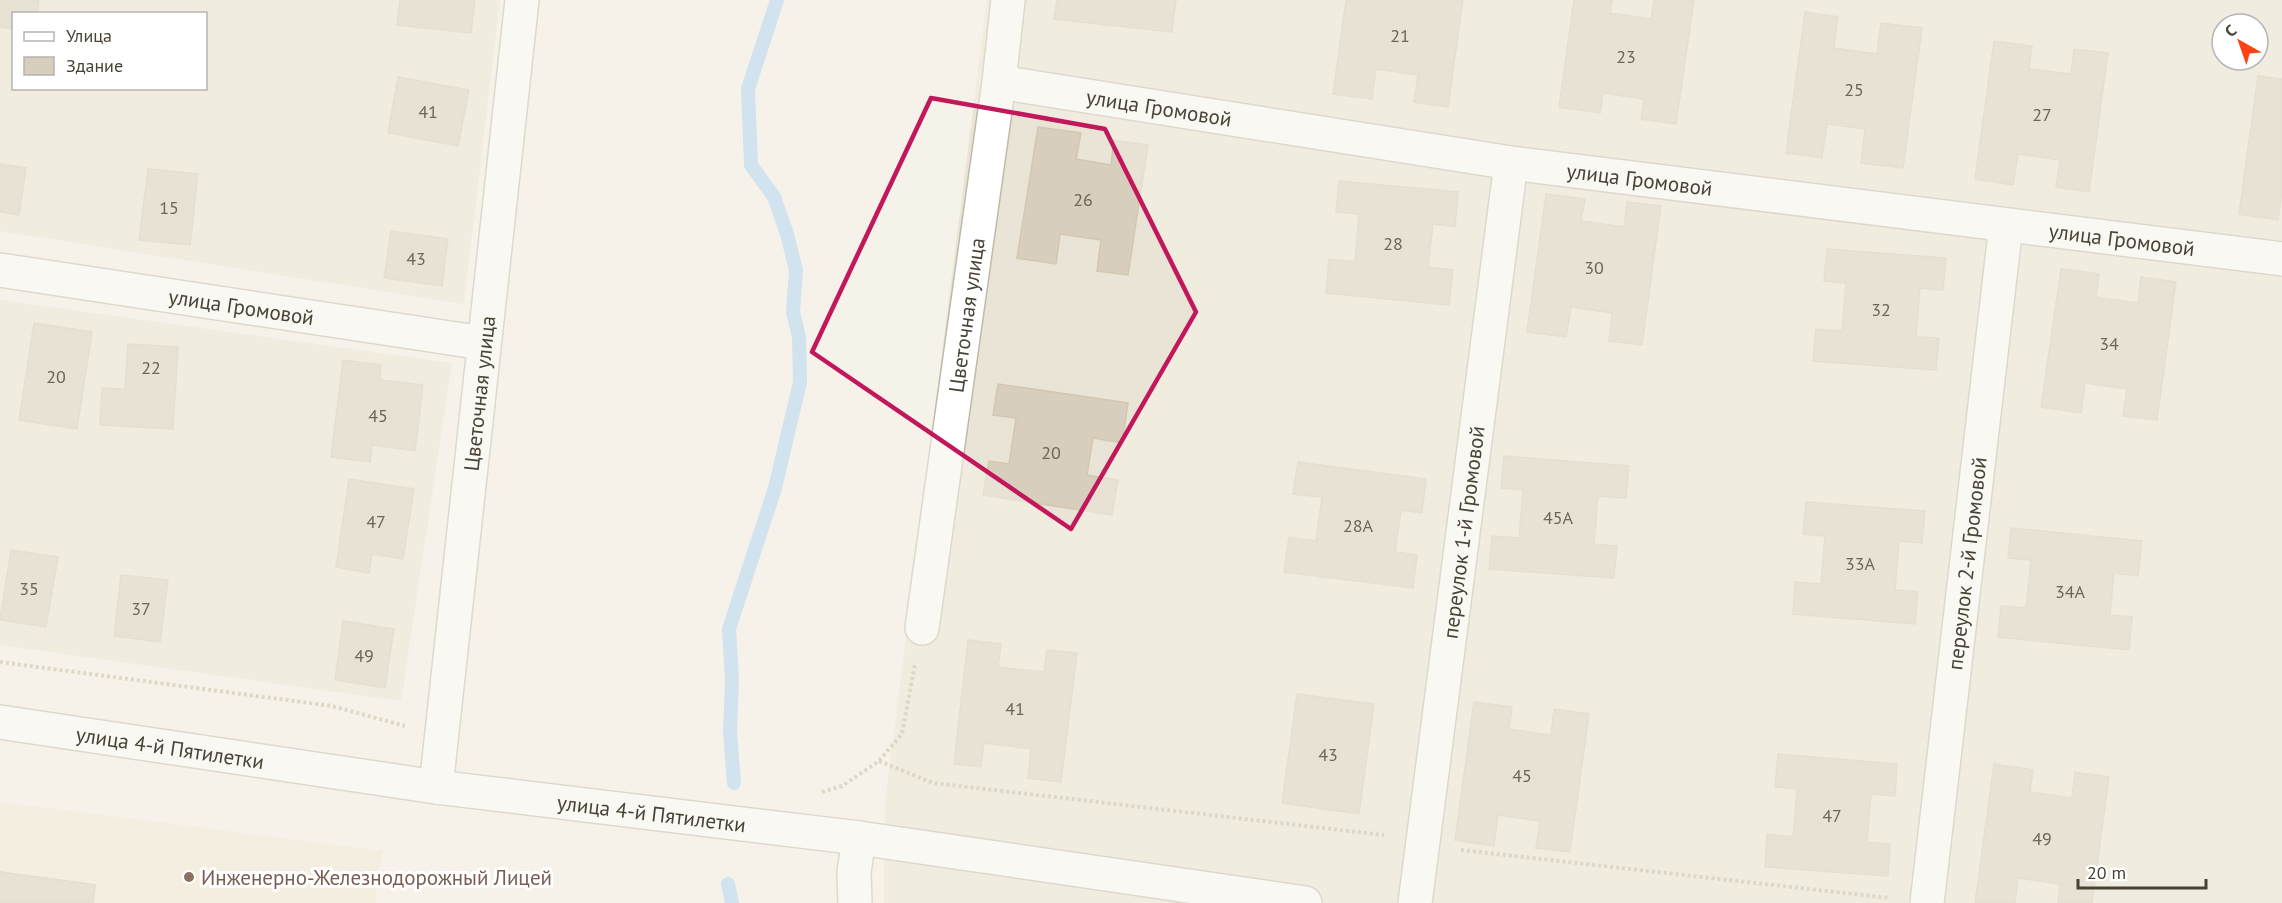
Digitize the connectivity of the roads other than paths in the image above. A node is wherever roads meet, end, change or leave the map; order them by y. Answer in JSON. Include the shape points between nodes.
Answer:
{"nodes":[{"id":1,"x":522,"y":0,"type":"edge"},
{"id":2,"x":1008,"y":0,"type":"edge"},
{"id":3,"x":999,"y":82,"type":"junction"},
{"id":4,"x":1511,"y":163,"type":"junction"},
{"id":5,"x":2006,"y":225,"type":"junction"},
{"id":6,"x":2282,"y":259,"type":"edge"},
{"id":7,"x":0,"y":270,"type":"edge"},
{"id":8,"x":483,"y":343,"type":"junction"},
{"id":9,"x":922,"y":628,"type":"road end"},
{"id":10,"x":0,"y":722,"type":"edge"},
{"id":11,"x":436,"y":787,"type":"junction"},
{"id":12,"x":859,"y":838,"type":"junction"},
{"id":13,"x":855,"y":903,"type":"edge"},
{"id":14,"x":1305,"y":903,"type":"edge"},
{"id":15,"x":1415,"y":903,"type":"edge"},
{"id":16,"x":1928,"y":903,"type":"edge"}],
"edges":[{"from":1,"to":8,"type":"street","name":"Цветочная улица"},
{"from":2,"to":3,"type":"street","name":"Цветочная улица"},
{"from":3,"to":4,"type":"street","name":"улица Громовой"},
{"from":3,"to":9,"type":"street","name":"Цветочная улица"},
{"from":4,"to":5,"type":"street","name":"улица Громовой"},
{"from":4,"to":15,"type":"street","name":"переулок 1-й Громовой"},
{"from":5,"to":6,"type":"street","name":"улица Громовой"},
{"from":5,"to":16,"type":"street","name":"переулок 2-й Громовой"},
{"from":7,"to":8,"type":"street","name":"улица Громовой"},
{"from":8,"to":11,"type":"street","name":"Цветочная улица"},
{"from":10,"to":11,"type":"street","name":"улица 4-й Пятилетки"},
{"from":11,"to":12,"type":"street","name":"улица 4-й Пятилетки"},
{"from":12,"to":13,"type":"street"},
{"from":12,"to":14,"type":"street","name":"улица 4-й Пятилетки"}]}
